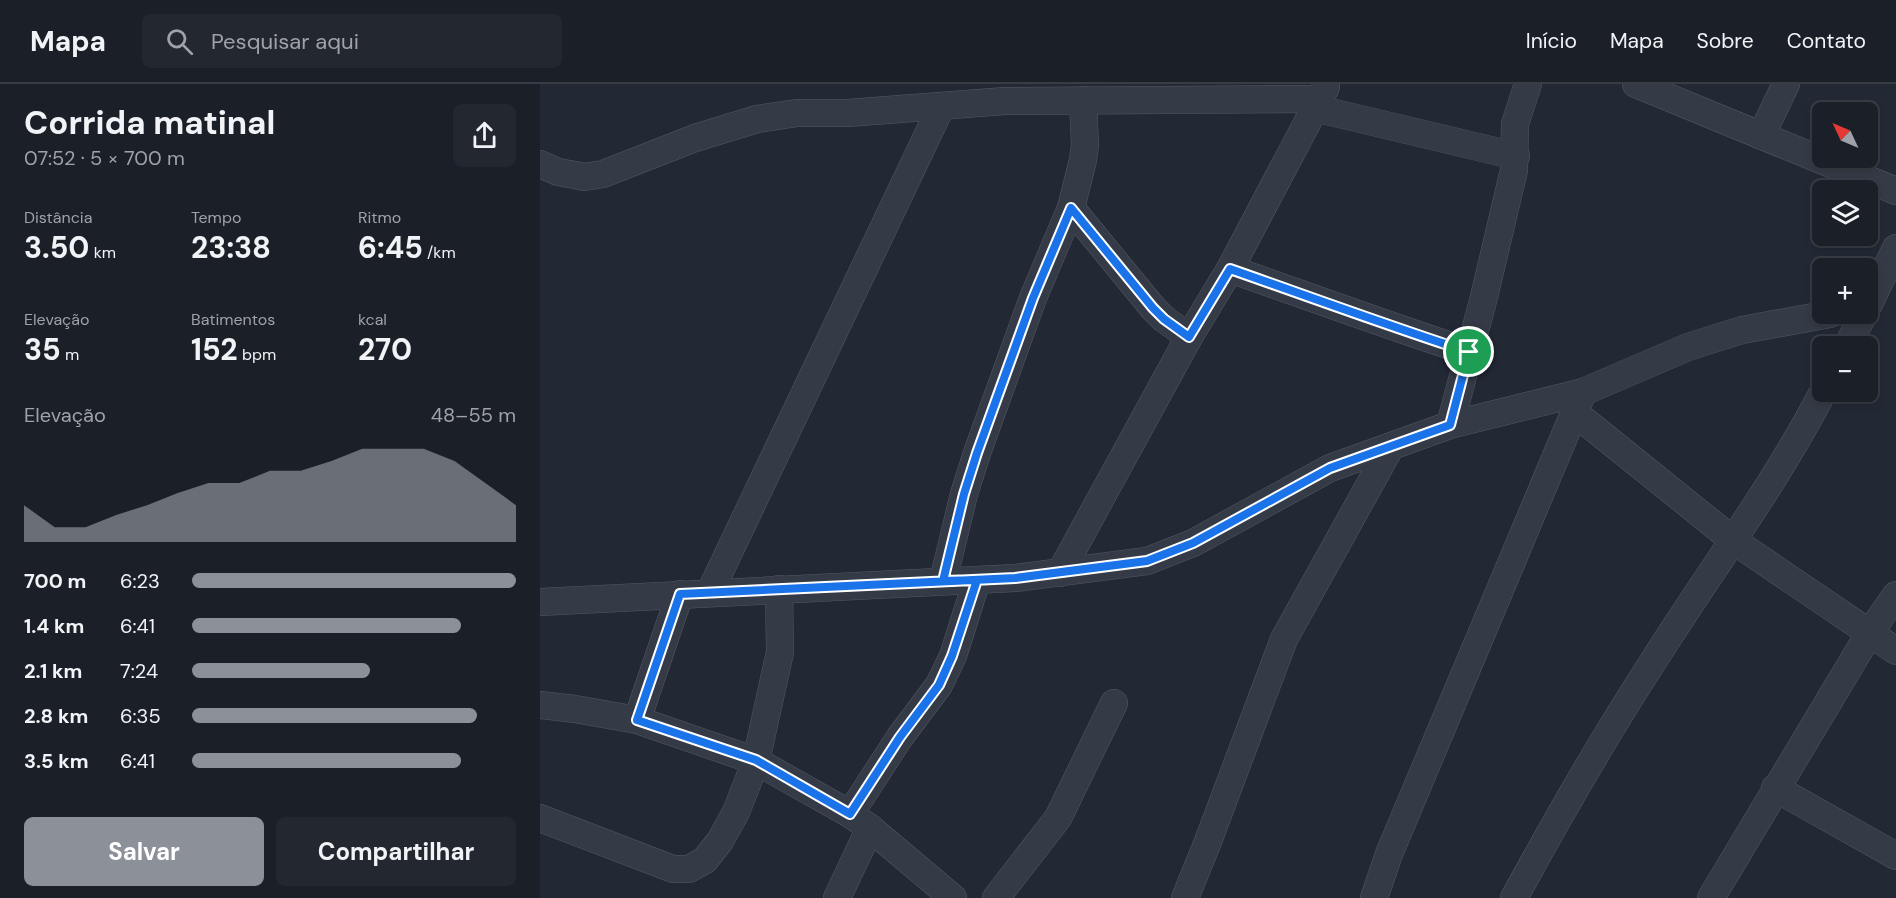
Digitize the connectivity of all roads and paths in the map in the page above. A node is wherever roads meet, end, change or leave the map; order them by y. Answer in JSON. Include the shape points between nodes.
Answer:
{"nodes":[{"id":1,"x":1528,"y":84,"type":"edge"},
{"id":2,"x":1636,"y":84,"type":"edge"},
{"id":3,"x":1786,"y":84,"type":"edge"},
{"id":4,"x":1320,"y":97,"type":"edge"},
{"id":5,"x":1083,"y":100,"type":"junction"},
{"id":6,"x":941,"y":107,"type":"junction"},
{"id":7,"x":1761,"y":136,"type":"junction"},
{"id":8,"x":1516,"y":156,"type":"junction"},
{"id":9,"x":540,"y":164,"type":"edge"},
{"id":10,"x":1896,"y":191,"type":"edge"},
{"id":11,"x":1071,"y":208,"type":"junction"},
{"id":12,"x":1896,"y":248,"type":"edge"},
{"id":13,"x":1230,"y":269,"type":"junction"},
{"id":14,"x":1878,"y":285,"type":"edge"},
{"id":15,"x":1812,"y":317,"type":"edge"},
{"id":16,"x":1189,"y":337,"type":"junction"},
{"id":17,"x":1469,"y":352,"type":"junction"},
{"id":18,"x":1818,"y":402,"type":"edge"},
{"id":19,"x":1579,"y":403,"type":"junction"},
{"id":20,"x":1450,"y":425,"type":"junction"},
{"id":21,"x":1390,"y":448,"type":"junction"},
{"id":22,"x":1734,"y":541,"type":"junction"},
{"id":23,"x":1060,"y":573,"type":"junction"},
{"id":24,"x":977,"y":580,"type":"junction"},
{"id":25,"x":943,"y":581,"type":"junction"},
{"id":26,"x":779,"y":589,"type":"junction"},
{"id":27,"x":710,"y":592,"type":"junction"},
{"id":28,"x":680,"y":594,"type":"junction"},
{"id":29,"x":1896,"y":596,"type":"edge"},
{"id":30,"x":540,"y":602,"type":"edge"},
{"id":31,"x":1869,"y":634,"type":"junction"},
{"id":32,"x":1896,"y":651,"type":"edge"},
{"id":33,"x":1114,"y":703,"type":"dead end"},
{"id":34,"x":540,"y":705,"type":"edge"},
{"id":35,"x":637,"y":720,"type":"junction"},
{"id":36,"x":756,"y":760,"type":"junction"},
{"id":37,"x":1775,"y":788,"type":"junction"},
{"id":38,"x":540,"y":818,"type":"edge"},
{"id":39,"x":860,"y":821,"type":"junction"},
{"id":40,"x":1896,"y":856,"type":"edge"},
{"id":41,"x":837,"y":898,"type":"edge"},
{"id":42,"x":953,"y":898,"type":"edge"},
{"id":43,"x":996,"y":898,"type":"edge"},
{"id":44,"x":1185,"y":898,"type":"edge"},
{"id":45,"x":1374,"y":898,"type":"edge"},
{"id":46,"x":1514,"y":898,"type":"edge"},
{"id":47,"x":1711,"y":898,"type":"edge"}],
"edges":[{"from":1,"to":8,"type":"street","via":[[1515,123]]},
{"from":2,"to":7,"type":"street"},
{"from":3,"to":7,"type":"street"},
{"from":4,"to":5,"type":"street"},
{"from":4,"to":8,"type":"street"},
{"from":4,"to":13,"type":"street"},
{"from":5,"to":6,"type":"street"},
{"from":5,"to":11,"type":"street","via":[[1085,145]]},
{"from":6,"to":9,"type":"street","via":[[797,113],[758,119],[695,138],[603,174],[584,177]]},
{"from":6,"to":27,"type":"street"},
{"from":7,"to":10,"type":"street"},
{"from":8,"to":17,"type":"street"},
{"from":11,"to":16,"type":"street","via":[[1153,308]]},
{"from":11,"to":25,"type":"street","via":[[1033,298],[977,453]]},
{"from":12,"to":14,"type":"street"},
{"from":13,"to":16,"type":"street"},
{"from":13,"to":17,"type":"street"},
{"from":15,"to":19,"type":"street","via":[[1743,330],[1688,347]]},
{"from":16,"to":23,"type":"street"},
{"from":17,"to":20,"type":"street"},
{"from":18,"to":22,"type":"street"},
{"from":19,"to":20,"type":"street"},
{"from":19,"to":22,"type":"street"},
{"from":19,"to":45,"type":"street"},
{"from":20,"to":21,"type":"street"},
{"from":21,"to":23,"type":"street","via":[[1330,468],[1193,543],[1147,561]]},
{"from":21,"to":44,"type":"street","via":[[1284,639]]},
{"from":22,"to":31,"type":"street"},
{"from":22,"to":46,"type":"street","via":[[1654,659],[1574,789]]},
{"from":23,"to":24,"type":"street"},
{"from":24,"to":25,"type":"street"},
{"from":24,"to":39,"type":"street","via":[[939,685],[900,737]]},
{"from":25,"to":26,"type":"street"},
{"from":26,"to":27,"type":"street"},
{"from":26,"to":36,"type":"street","via":[[780,652]]},
{"from":27,"to":28,"type":"street"},
{"from":28,"to":30,"type":"street"},
{"from":28,"to":35,"type":"street"},
{"from":29,"to":31,"type":"street"},
{"from":31,"to":32,"type":"street"},
{"from":31,"to":37,"type":"street"},
{"from":33,"to":43,"type":"street","via":[[1058,818]]},
{"from":34,"to":35,"type":"street"},
{"from":35,"to":36,"type":"street"},
{"from":36,"to":38,"type":"street","via":[[720,841],[705,860],[689,869],[673,869]]},
{"from":36,"to":39,"type":"street"},
{"from":37,"to":40,"type":"street"},
{"from":37,"to":47,"type":"street"},
{"from":39,"to":41,"type":"street"},
{"from":39,"to":42,"type":"street"}]}
